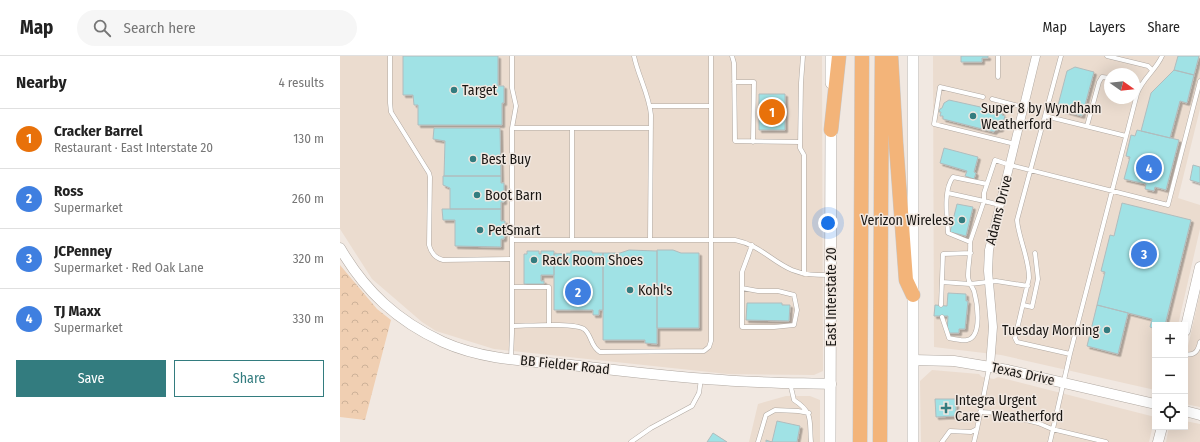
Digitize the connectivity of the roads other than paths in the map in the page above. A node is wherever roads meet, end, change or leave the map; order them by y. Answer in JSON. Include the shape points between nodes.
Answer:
{"nodes":[{"id":1,"x":390,"y":56,"type":"edge"},
{"id":2,"x":512,"y":56,"type":"edge"},
{"id":3,"x":634,"y":56,"type":"edge"},
{"id":4,"x":711,"y":56,"type":"edge"},
{"id":5,"x":732,"y":56,"type":"edge"},
{"id":6,"x":803,"y":56,"type":"edge"},
{"id":7,"x":830,"y":56,"type":"edge"},
{"id":8,"x":839,"y":56,"type":"edge"},
{"id":9,"x":862,"y":56,"type":"edge"},
{"id":10,"x":882,"y":56,"type":"edge"},
{"id":11,"x":891,"y":56,"type":"edge"},
{"id":12,"x":914,"y":56,"type":"edge"},
{"id":13,"x":998,"y":56,"type":"edge"},
{"id":14,"x":1036,"y":56,"type":"edge"},
{"id":15,"x":1061,"y":56,"type":"edge"},
{"id":16,"x":1107,"y":56,"type":"edge"},
{"id":17,"x":1162,"y":56,"type":"edge"},
{"id":18,"x":1115,"y":57,"type":"edge"},
{"id":19,"x":1152,"y":70,"type":"junction"},
{"id":20,"x":998,"y":77,"type":"dead end"},
{"id":21,"x":1104,"y":77,"type":"edge"},
{"id":22,"x":1200,"y":81,"type":"edge"},
{"id":23,"x":734,"y":82,"type":"junction"},
{"id":24,"x":1141,"y":84,"type":"joint"},
{"id":25,"x":983,"y":97,"type":"dead end"},
{"id":26,"x":992,"y":99,"type":"dead end"},
{"id":27,"x":650,"y":106,"type":"junction"},
{"id":28,"x":711,"y":106,"type":"junction"},
{"id":29,"x":1024,"y":108,"type":"junction"},
{"id":30,"x":1045,"y":116,"type":"junction"},
{"id":31,"x":1087,"y":126,"type":"junction"},
{"id":32,"x":512,"y":128,"type":"junction"},
{"id":33,"x":572,"y":128,"type":"junction"},
{"id":34,"x":651,"y":128,"type":"junction"},
{"id":35,"x":831,"y":130,"type":"junction"},
{"id":36,"x":1126,"y":136,"type":"junction"},
{"id":37,"x":753,"y":142,"type":"junction"},
{"id":38,"x":800,"y":142,"type":"junction"},
{"id":39,"x":1015,"y":144,"type":"junction"},
{"id":40,"x":1010,"y":165,"type":"junction"},
{"id":41,"x":1031,"y":171,"type":"junction"},
{"id":42,"x":987,"y":184,"type":"junction"},
{"id":43,"x":1112,"y":191,"type":"junction"},
{"id":44,"x":948,"y":194,"type":"junction"},
{"id":45,"x":984,"y":201,"type":"junction"},
{"id":46,"x":1000,"y":205,"type":"junction"},
{"id":47,"x":650,"y":239,"type":"junction"},
{"id":48,"x":711,"y":239,"type":"junction"},
{"id":49,"x":512,"y":240,"type":"junction"},
{"id":50,"x":572,"y":240,"type":"junction"},
{"id":51,"x":970,"y":242,"type":"junction"},
{"id":52,"x":752,"y":245,"type":"junction"},
{"id":53,"x":340,"y":248,"type":"edge"},
{"id":54,"x":971,"y":253,"type":"junction"},
{"id":55,"x":1035,"y":253,"type":"dead end"},
{"id":56,"x":512,"y":260,"type":"junction"},
{"id":57,"x":1200,"y":267,"type":"edge"},
{"id":58,"x":804,"y":274,"type":"junction"},
{"id":59,"x":832,"y":275,"type":"junction"},
{"id":60,"x":942,"y":282,"type":"junction"},
{"id":61,"x":989,"y":283,"type":"junction"},
{"id":62,"x":970,"y":284,"type":"junction"},
{"id":63,"x":1028,"y":286,"type":"junction"},
{"id":64,"x":512,"y":287,"type":"junction"},
{"id":65,"x":742,"y":288,"type":"junction"},
{"id":66,"x":913,"y":295,"type":"junction"},
{"id":67,"x":941,"y":305,"type":"dead end"},
{"id":68,"x":1023,"y":305,"type":"junction"},
{"id":69,"x":942,"y":317,"type":"dead end"},
{"id":70,"x":1187,"y":322,"type":"edge"},
{"id":71,"x":549,"y":325,"type":"junction"},
{"id":72,"x":512,"y":326,"type":"junction"},
{"id":73,"x":1200,"y":342,"type":"edge"},
{"id":74,"x":1070,"y":354,"type":"junction"},
{"id":75,"x":1188,"y":354,"type":"edge"},
{"id":76,"x":511,"y":359,"type":"junction"},
{"id":77,"x":913,"y":360,"type":"junction"},
{"id":78,"x":990,"y":366,"type":"junction"},
{"id":79,"x":702,"y":378,"type":"junction"},
{"id":80,"x":1063,"y":382,"type":"junction"},
{"id":81,"x":790,"y":383,"type":"junction"},
{"id":82,"x":831,"y":384,"type":"junction"},
{"id":83,"x":1152,"y":403,"type":"edge"},
{"id":84,"x":980,"y":412,"type":"junction"},
{"id":85,"x":1188,"y":412,"type":"edge"},
{"id":86,"x":809,"y":413,"type":"junction"},
{"id":87,"x":1200,"y":415,"type":"edge"},
{"id":88,"x":977,"y":429,"type":"junction"},
{"id":89,"x":1052,"y":429,"type":"junction"},
{"id":90,"x":1161,"y":430,"type":"edge"},
{"id":91,"x":631,"y":442,"type":"edge"},
{"id":92,"x":758,"y":442,"type":"edge"},
{"id":93,"x":811,"y":442,"type":"edge"},
{"id":94,"x":830,"y":442,"type":"edge"},
{"id":95,"x":860,"y":442,"type":"edge"},
{"id":96,"x":880,"y":442,"type":"edge"},
{"id":97,"x":913,"y":442,"type":"edge"},
{"id":98,"x":942,"y":442,"type":"edge"},
{"id":99,"x":974,"y":442,"type":"edge"},
{"id":100,"x":1050,"y":442,"type":"edge"},
{"id":101,"x":1106,"y":442,"type":"edge"},
{"id":102,"x":1158,"y":442,"type":"edge"}],
"edges":[{"from":1,"to":56,"type":"lane","via":[[391,112],[430,177],[431,251],[438,259],[443,260]]},
{"from":2,"to":32,"type":"lane","via":[[512,88],[516,106]]},
{"from":3,"to":27,"type":"lane"},
{"from":4,"to":28,"type":"lane"},
{"from":5,"to":23,"type":"lane"},
{"from":6,"to":38,"type":"lane"},
{"from":7,"to":35,"type":"main road","name":"East Interstate 20"},
{"from":8,"to":35,"type":"highway"},
{"from":9,"to":95,"type":"highway"},
{"from":10,"to":96,"type":"highway"},
{"from":11,"to":66,"type":"highway","via":[[906,280]]},
{"from":12,"to":66,"type":"main road"},
{"from":13,"to":20,"type":"lane"},
{"from":14,"to":29,"type":"street","name":"Adams Drive"},
{"from":15,"to":30,"type":"lane"},
{"from":16,"to":18,"type":"lane"},
{"from":17,"to":19,"type":"lane"},
{"from":18,"to":19,"type":"lane","via":[[1148,66]]},
{"from":19,"to":24,"type":"lane"},
{"from":21,"to":31,"type":"lane","via":[[1099,82]]},
{"from":22,"to":43,"type":"lane","via":[[1168,205]]},
{"from":23,"to":37,"type":"lane","via":[[735,141]]},
{"from":23,"to":37,"type":"lane","via":[[754,82]]},
{"from":24,"to":36,"type":"lane"},
{"from":25,"to":39,"type":"lane","via":[[940,87],[934,124]]},
{"from":26,"to":29,"type":"lane"},
{"from":27,"to":28,"type":"lane"},
{"from":27,"to":34,"type":"lane"},
{"from":28,"to":48,"type":"lane"},
{"from":29,"to":39,"type":"street","name":"Adams Drive"},
{"from":30,"to":31,"type":"lane"},
{"from":30,"to":41,"type":"lane"},
{"from":31,"to":36,"type":"lane"},
{"from":32,"to":33,"type":"lane"},
{"from":32,"to":49,"type":"lane"},
{"from":33,"to":34,"type":"lane"},
{"from":33,"to":50,"type":"lane"},
{"from":34,"to":47,"type":"lane"},
{"from":35,"to":59,"type":"main road","name":"East Interstate 20"},
{"from":36,"to":43,"type":"lane"},
{"from":37,"to":38,"type":"lane"},
{"from":38,"to":58,"type":"lane","via":[[804,155]]},
{"from":39,"to":40,"type":"street","name":"Adams Drive"},
{"from":40,"to":41,"type":"lane"},
{"from":40,"to":42,"type":"lane","via":[[995,160]]},
{"from":40,"to":46,"type":"street","name":"Adams Drive"},
{"from":41,"to":43,"type":"lane"},
{"from":41,"to":63,"type":"lane","via":[[1017,220],[1029,269]]},
{"from":42,"to":44,"type":"lane","via":[[953,176],[948,182]]},
{"from":42,"to":45,"type":"lane"},
{"from":43,"to":74,"type":"lane"},
{"from":44,"to":45,"type":"lane"},
{"from":44,"to":51,"type":"lane","via":[[948,233]]},
{"from":45,"to":46,"type":"lane"},
{"from":45,"to":51,"type":"lane"},
{"from":46,"to":61,"type":"street","name":"Adams Drive","via":[[989,250]]},
{"from":47,"to":48,"type":"lane"},
{"from":47,"to":50,"type":"lane"},
{"from":48,"to":52,"type":"lane","via":[[736,240]]},
{"from":48,"to":71,"type":"lane","via":[[711,341],[707,350],[600,352],[584,329],[568,325]]},
{"from":49,"to":50,"type":"lane"},
{"from":49,"to":56,"type":"lane"},
{"from":51,"to":54,"type":"lane"},
{"from":52,"to":58,"type":"lane","via":[[784,266]]},
{"from":52,"to":65,"type":"lane","via":[[742,272]]},
{"from":53,"to":76,"type":"street","name":"BB Fielder Road","via":[[357,276],[393,312],[409,324],[462,349]]},
{"from":54,"to":60,"type":"lane","via":[[942,254]]},
{"from":54,"to":62,"type":"lane","via":[[968,277]]},
{"from":55,"to":68,"type":"lane","via":[[1038,279],[1032,307]]},
{"from":56,"to":64,"type":"lane"},
{"from":57,"to":70,"type":"street"},
{"from":58,"to":59,"type":"lane"},
{"from":59,"to":82,"type":"main road","name":"East Interstate 20"},
{"from":60,"to":62,"type":"lane"},
{"from":60,"to":67,"type":"lane"},
{"from":61,"to":62,"type":"lane"},
{"from":61,"to":63,"type":"lane","via":[[996,281]]},
{"from":61,"to":78,"type":"street","name":"Adams Drive","via":[[993,327]]},
{"from":62,"to":69,"type":"lane","via":[[974,290],[978,319],[975,334],[967,340],[949,338]]},
{"from":63,"to":68,"type":"lane"},
{"from":64,"to":71,"type":"lane","via":[[549,287]]},
{"from":64,"to":72,"type":"lane"},
{"from":65,"to":65,"type":"lane","via":[[742,327],[794,325],[797,310],[794,295]]},
{"from":66,"to":77,"type":"main road"},
{"from":68,"to":74,"type":"lane","via":[[1015,338],[1017,342]]},
{"from":71,"to":72,"type":"lane"},
{"from":72,"to":76,"type":"lane"},
{"from":73,"to":75,"type":"lane","via":[[1196,352]]},
{"from":74,"to":80,"type":"lane"},
{"from":76,"to":79,"type":"street","name":"BB Fielder Road"},
{"from":77,"to":78,"type":"street","name":"Texas Drive","via":[[954,361]]},
{"from":77,"to":97,"type":"main road"},
{"from":78,"to":80,"type":"street","name":"Texas Drive"},
{"from":78,"to":84,"type":"lane"},
{"from":79,"to":81,"type":"street","name":"BB Fielder Road"},
{"from":79,"to":91,"type":"lane","via":[[699,393],[692,406]]},
{"from":80,"to":83,"type":"street","name":"Texas Drive"},
{"from":80,"to":89,"type":"lane"},
{"from":81,"to":82,"type":"street","name":"BB Fielder Road"},
{"from":81,"to":86,"type":"lane","via":[[794,400],[804,406]]},
{"from":82,"to":94,"type":"main road","name":"East Interstate 20"},
{"from":84,"to":88,"type":"lane"},
{"from":84,"to":89,"type":"lane","via":[[997,413]]},
{"from":85,"to":87,"type":"street"},
{"from":86,"to":92,"type":"lane","via":[[775,410],[766,415]]},
{"from":86,"to":93,"type":"lane"},
{"from":88,"to":98,"type":"lane","via":[[972,432],[950,431]]},
{"from":88,"to":99,"type":"lane"},
{"from":89,"to":100,"type":"lane"},
{"from":89,"to":101,"type":"lane"},
{"from":90,"to":102,"type":"street"}]}
